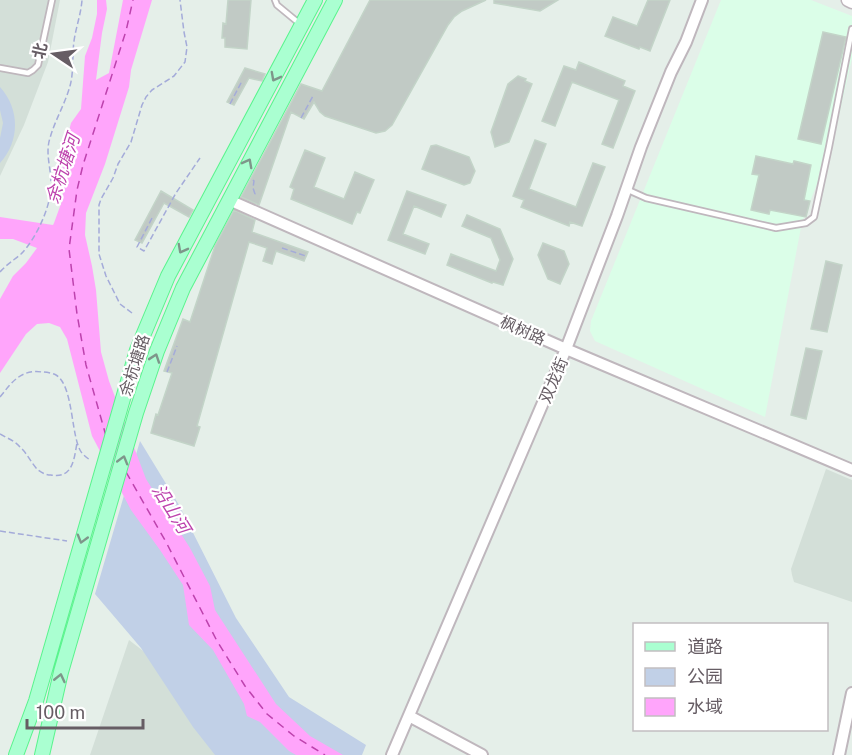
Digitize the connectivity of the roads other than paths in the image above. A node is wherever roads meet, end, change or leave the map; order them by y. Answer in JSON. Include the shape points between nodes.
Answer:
{"nodes":[{"id":1,"x":52,"y":0,"type":"edge"},
{"id":2,"x":275,"y":0,"type":"edge"},
{"id":3,"x":315,"y":0,"type":"edge"},
{"id":4,"x":335,"y":0,"type":"edge"},
{"id":5,"x":702,"y":0,"type":"edge"},
{"id":6,"x":848,"y":0,"type":"edge"},
{"id":7,"x":852,"y":2,"type":"edge"},
{"id":8,"x":302,"y":26,"type":"junction"},
{"id":9,"x":852,"y":29,"type":"edge"},
{"id":10,"x":0,"y":68,"type":"edge"},
{"id":11,"x":626,"y":189,"type":"junction"},
{"id":12,"x":229,"y":200,"type":"junction"},
{"id":13,"x":566,"y":349,"type":"junction"},
{"id":14,"x":852,"y":470,"type":"edge"},
{"id":15,"x":852,"y":693,"type":"edge"},
{"id":16,"x":409,"y":716,"type":"junction"},
{"id":17,"x":16,"y":755,"type":"edge"},
{"id":18,"x":42,"y":755,"type":"edge"},
{"id":19,"x":392,"y":755,"type":"edge"},
{"id":20,"x":482,"y":755,"type":"edge"},
{"id":21,"x":839,"y":755,"type":"edge"}],
"edges":[{"from":1,"to":10,"type":"lane","via":[[38,65],[28,73]]},
{"from":2,"to":8,"type":"lane"},
{"from":3,"to":8,"type":"main road","name":"余杭塘路"},
{"from":12,"to":4,"type":"main road","name":"余杭塘路","one_way":true},
{"from":5,"to":11,"type":"street","name":"双龙街"},
{"from":6,"to":7,"type":"main road"},
{"from":8,"to":17,"type":"main road","name":"余杭塘路","one_way":true,"via":[[168,276],[137,350],[36,701]]},
{"from":9,"to":11,"type":"lane","via":[[814,217],[806,223],[776,228],[646,198]]},
{"from":11,"to":13,"type":"street","name":"双龙街"},
{"from":12,"to":13,"type":"street","name":"枫树路"},
{"from":18,"to":12,"type":"main road","name":"余杭塘路","one_way":true,"via":[[61,672],[136,413],[183,288]]},
{"from":13,"to":14,"type":"street","name":"枫树路"},
{"from":13,"to":16,"type":"street","name":"双龙街"},
{"from":15,"to":21,"type":"street"},
{"from":16,"to":19,"type":"street","name":"双龙街"},
{"from":16,"to":20,"type":"street"}]}
